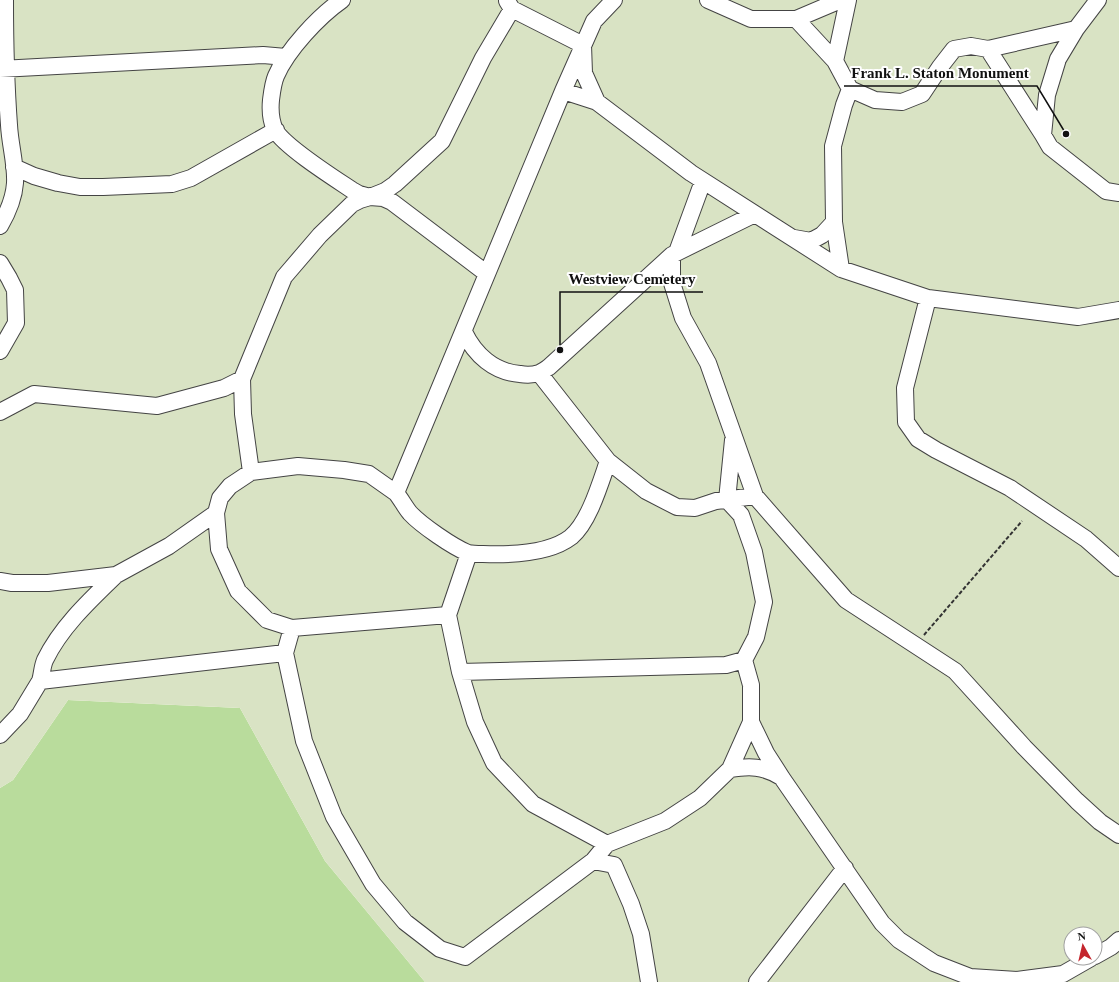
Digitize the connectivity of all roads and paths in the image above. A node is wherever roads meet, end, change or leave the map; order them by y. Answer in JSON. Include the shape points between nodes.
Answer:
{"nodes":[{"id":1,"x":5,"y":0,"type":"edge"},
{"id":2,"x":342,"y":0,"type":"edge"},
{"id":3,"x":614,"y":0,"type":"edge"},
{"id":4,"x":708,"y":0,"type":"edge"},
{"id":5,"x":841,"y":0,"type":"edge"},
{"id":6,"x":848,"y":0,"type":"edge"},
{"id":7,"x":1098,"y":0,"type":"edge"},
{"id":8,"x":509,"y":4,"type":"edge"},
{"id":9,"x":796,"y":19,"type":"junction"},
{"id":10,"x":1076,"y":29,"type":"junction"},
{"id":11,"x":583,"y":45,"type":"junction"},
{"id":12,"x":988,"y":49,"type":"junction"},
{"id":13,"x":286,"y":57,"type":"junction"},
{"id":14,"x":835,"y":61,"type":"junction"},
{"id":15,"x":3,"y":69,"type":"edge"},
{"id":16,"x":850,"y":90,"type":"junction"},
{"id":17,"x":563,"y":91,"type":"junction"},
{"id":18,"x":597,"y":102,"type":"junction"},
{"id":19,"x":276,"y":130,"type":"junction"},
{"id":20,"x":1043,"y":135,"type":"junction"},
{"id":21,"x":14,"y":167,"type":"junction"},
{"id":22,"x":703,"y":181,"type":"junction"},
{"id":23,"x":1119,"y":193,"type":"edge"},
{"id":24,"x":370,"y":197,"type":"junction"},
{"id":25,"x":755,"y":214,"type":"junction"},
{"id":26,"x":834,"y":222,"type":"junction"},
{"id":27,"x":0,"y":226,"type":"edge"},
{"id":28,"x":793,"y":238,"type":"junction"},
{"id":29,"x":674,"y":254,"type":"junction"},
{"id":30,"x":0,"y":263,"type":"edge"},
{"id":31,"x":841,"y":269,"type":"junction"},
{"id":32,"x":486,"y":274,"type":"junction"},
{"id":33,"x":928,"y":298,"type":"junction"},
{"id":34,"x":1119,"y":310,"type":"edge"},
{"id":35,"x":464,"y":332,"type":"junction"},
{"id":36,"x":0,"y":351,"type":"edge"},
{"id":37,"x":539,"y":373,"type":"junction"},
{"id":38,"x":242,"y":379,"type":"junction"},
{"id":39,"x":0,"y":412,"type":"edge"},
{"id":40,"x":733,"y":434,"type":"junction"},
{"id":41,"x":608,"y":461,"type":"junction"},
{"id":42,"x":251,"y":472,"type":"junction"},
{"id":43,"x":396,"y":493,"type":"junction"},
{"id":44,"x":755,"y":496,"type":"junction"},
{"id":45,"x":728,"y":500,"type":"junction"},
{"id":46,"x":216,"y":513,"type":"junction"},
{"id":47,"x":1022,"y":521,"type":"dead end"},
{"id":48,"x":469,"y":553,"type":"junction"},
{"id":49,"x":1119,"y":568,"type":"edge"},
{"id":50,"x":116,"y":575,"type":"junction"},
{"id":51,"x":0,"y":581,"type":"edge"},
{"id":52,"x":448,"y":615,"type":"junction"},
{"id":53,"x":292,"y":628,"type":"junction"},
{"id":54,"x":915,"y":645,"type":"junction"},
{"id":55,"x":285,"y":653,"type":"junction"},
{"id":56,"x":744,"y":660,"type":"junction"},
{"id":57,"x":460,"y":672,"type":"junction"},
{"id":58,"x":40,"y":682,"type":"junction"},
{"id":59,"x":751,"y":722,"type":"junction"},
{"id":60,"x":0,"y":735,"type":"edge"},
{"id":61,"x":730,"y":770,"type":"junction"},
{"id":62,"x":782,"y":778,"type":"junction"},
{"id":63,"x":1119,"y":835,"type":"edge"},
{"id":64,"x":607,"y":844,"type":"junction"},
{"id":65,"x":593,"y":862,"type":"junction"},
{"id":66,"x":845,"y":868,"type":"junction"},
{"id":67,"x":1119,"y":940,"type":"edge"},
{"id":68,"x":1103,"y":952,"type":"edge"},
{"id":69,"x":1077,"y":966,"type":"edge"},
{"id":70,"x":649,"y":982,"type":"edge"},
{"id":71,"x":757,"y":982,"type":"edge"}],
"edges":[{"from":1,"to":15,"type":"lane"},
{"from":2,"to":13,"type":"lane","via":[[311,28]]},
{"from":3,"to":11,"type":"lane","via":[[594,21]]},
{"from":4,"to":9,"type":"lane","via":[[751,19]]},
{"from":5,"to":9,"type":"lane"},
{"from":6,"to":14,"type":"lane"},
{"from":7,"to":10,"type":"lane"},
{"from":8,"to":11,"type":"lane"},
{"from":8,"to":24,"type":"lane","via":[[442,141],[395,184]]},
{"from":9,"to":14,"type":"lane"},
{"from":10,"to":12,"type":"lane"},
{"from":10,"to":20,"type":"lane","via":[[1058,59],[1047,95]]},
{"from":11,"to":17,"type":"lane"},
{"from":11,"to":18,"type":"lane","via":[[584,73]]},
{"from":12,"to":16,"type":"lane","via":[[971,46],[954,49],[922,94],[902,102],[875,100]]},
{"from":12,"to":20,"type":"lane"},
{"from":13,"to":15,"type":"lane","via":[[263,55]]},
{"from":13,"to":19,"type":"lane","via":[[276,76],[273,90],[271,117]]},
{"from":14,"to":16,"type":"lane"},
{"from":15,"to":21,"type":"lane"},
{"from":16,"to":26,"type":"lane","via":[[833,146]]},
{"from":17,"to":18,"type":"lane"},
{"from":17,"to":32,"type":"lane"},
{"from":18,"to":22,"type":"lane"},
{"from":19,"to":21,"type":"lane","via":[[190,178],[172,184],[80,187],[34,176]]},
{"from":19,"to":24,"type":"lane","via":[[287,143],[322,170],[359,194]]},
{"from":20,"to":23,"type":"lane","via":[[1050,147],[1106,191]]},
{"from":21,"to":27,"type":"lane","via":[[11,202]]},
{"from":22,"to":25,"type":"lane"},
{"from":22,"to":29,"type":"lane"},
{"from":24,"to":32,"type":"lane","via":[[392,202]]},
{"from":24,"to":38,"type":"lane","via":[[352,204],[340,215],[284,277]]},
{"from":25,"to":28,"type":"lane"},
{"from":25,"to":29,"type":"lane"},
{"from":26,"to":28,"type":"lane","via":[[822,235],[811,241]]},
{"from":26,"to":31,"type":"lane"},
{"from":28,"to":31,"type":"lane"},
{"from":29,"to":37,"type":"lane","via":[[549,367]]},
{"from":29,"to":40,"type":"lane","via":[[672,283],[683,318],[708,363]]},
{"from":30,"to":36,"type":"lane","via":[[15,290],[16,323]]},
{"from":31,"to":33,"type":"lane"},
{"from":32,"to":35,"type":"lane"},
{"from":33,"to":34,"type":"lane","via":[[1078,317]]},
{"from":33,"to":49,"type":"lane","via":[[905,388],[906,422],[918,439],[1010,488],[1086,539]]},
{"from":35,"to":37,"type":"lane","via":[[470,344],[496,368],[509,373]]},
{"from":35,"to":43,"type":"lane"},
{"from":37,"to":41,"type":"lane"},
{"from":38,"to":39,"type":"lane","via":[[224,388],[157,406],[34,394]]},
{"from":38,"to":42,"type":"lane","via":[[243,414]]},
{"from":40,"to":44,"type":"lane"},
{"from":40,"to":45,"type":"lane"},
{"from":41,"to":45,"type":"lane","via":[[646,492],[677,507],[695,508]]},
{"from":41,"to":48,"type":"lane","via":[[593,503],[580,527],[571,537],[560,544],[528,553]]},
{"from":42,"to":43,"type":"lane","via":[[298,466],[344,470],[370,474]]},
{"from":42,"to":46,"type":"lane","via":[[230,486],[220,498]]},
{"from":43,"to":48,"type":"lane","via":[[410,513],[438,535]]},
{"from":44,"to":45,"type":"lane"},
{"from":44,"to":54,"type":"lane","via":[[846,600]]},
{"from":45,"to":56,"type":"lane","via":[[741,515],[751,545],[764,602],[756,637]]},
{"from":46,"to":50,"type":"lane","via":[[169,546]]},
{"from":46,"to":53,"type":"lane","via":[[219,549],[238,591],[267,620]]},
{"from":47,"to":54,"type":"path"},
{"from":48,"to":52,"type":"lane"},
{"from":50,"to":51,"type":"lane","via":[[48,583]]},
{"from":50,"to":58,"type":"lane","via":[[62,633],[44,661]]},
{"from":52,"to":53,"type":"lane"},
{"from":52,"to":57,"type":"lane"},
{"from":53,"to":55,"type":"lane"},
{"from":54,"to":63,"type":"lane","via":[[955,671],[1077,801]]},
{"from":55,"to":58,"type":"lane"},
{"from":55,"to":65,"type":"lane","via":[[304,741],[334,817],[373,884],[405,922],[440,949],[464,957]]},
{"from":56,"to":57,"type":"lane","via":[[726,665]]},
{"from":56,"to":59,"type":"lane","via":[[751,685]]},
{"from":57,"to":64,"type":"lane","via":[[475,722],[494,763],[533,804]]},
{"from":58,"to":60,"type":"lane","via":[[20,714]]},
{"from":59,"to":61,"type":"lane"},
{"from":59,"to":62,"type":"lane"},
{"from":61,"to":62,"type":"lane","via":[[745,767],[761,768]]},
{"from":61,"to":64,"type":"lane","via":[[700,798],[665,821]]},
{"from":62,"to":66,"type":"lane"},
{"from":64,"to":65,"type":"lane"},
{"from":65,"to":70,"type":"lane","via":[[614,865],[641,934]]},
{"from":66,"to":69,"type":"lane","via":[[882,923],[899,940],[934,963],[970,977],[1018,980],[1063,974]]},
{"from":66,"to":71,"type":"lane"},
{"from":67,"to":68,"type":"lane"}]}
